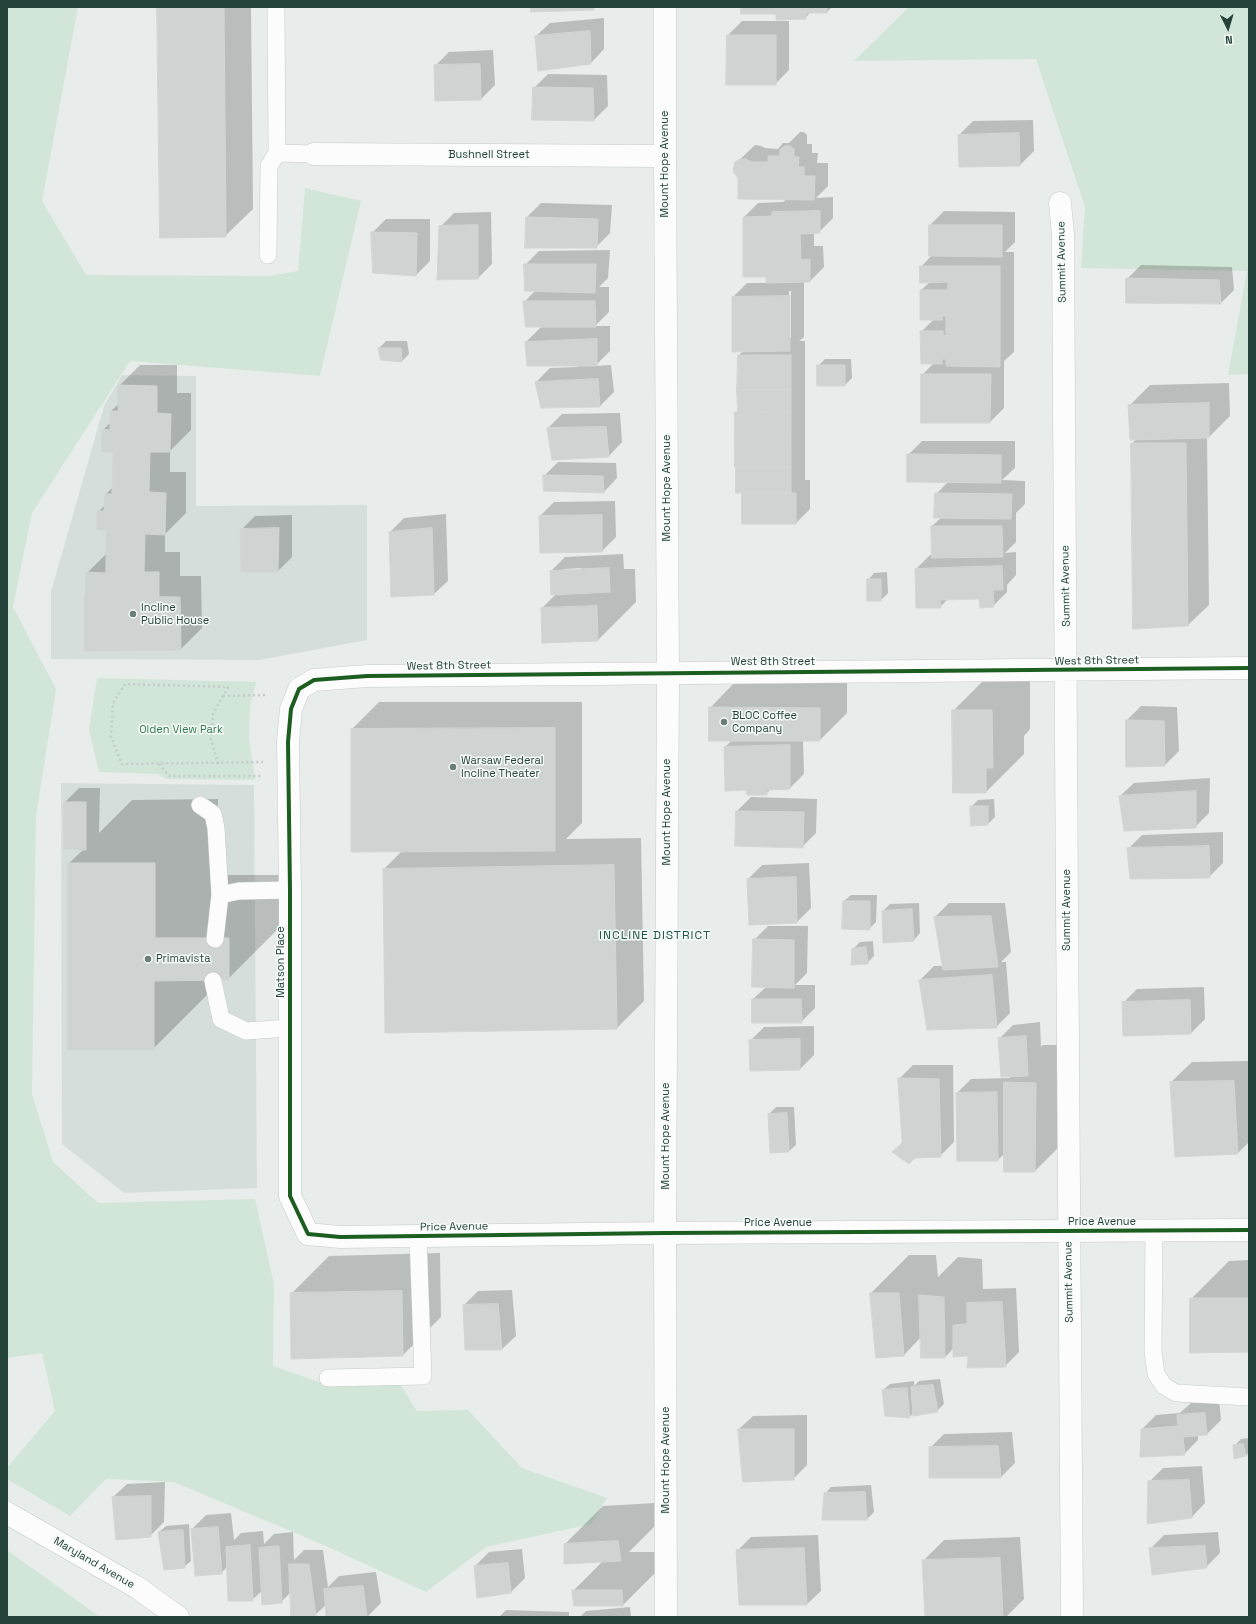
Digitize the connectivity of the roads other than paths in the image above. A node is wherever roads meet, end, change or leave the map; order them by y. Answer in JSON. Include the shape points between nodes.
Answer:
{"nodes":[{"id":1,"x":276,"y":7,"type":"edge"},
{"id":2,"x":665,"y":7,"type":"edge"},
{"id":3,"x":278,"y":153,"type":"junction"},
{"id":4,"x":314,"y":154,"type":"joint"},
{"id":5,"x":664,"y":156,"type":"junction"},
{"id":6,"x":1060,"y":202,"type":"dead end"},
{"id":7,"x":268,"y":255,"type":"dead end"},
{"id":8,"x":1249,"y":668,"type":"edge"},
{"id":9,"x":1067,"y":670,"type":"junction"},
{"id":10,"x":668,"y":672,"type":"junction"},
{"id":11,"x":300,"y":689,"type":"joint"},
{"id":12,"x":200,"y":805,"type":"dead end"},
{"id":13,"x":290,"y":890,"type":"junction"},
{"id":14,"x":220,"y":895,"type":"junction"},
{"id":15,"x":215,"y":939,"type":"dead end"},
{"id":16,"x":213,"y":980,"type":"dead end"},
{"id":17,"x":290,"y":1028,"type":"junction"},
{"id":18,"x":1249,"y":1230,"type":"edge"},
{"id":19,"x":1068,"y":1231,"type":"junction"},
{"id":20,"x":1154,"y":1232,"type":"junction"},
{"id":21,"x":665,"y":1233,"type":"junction"},
{"id":22,"x":308,"y":1234,"type":"joint"},
{"id":23,"x":418,"y":1236,"type":"junction"},
{"id":24,"x":328,"y":1378,"type":"dead end"},
{"id":25,"x":1249,"y":1397,"type":"edge"},
{"id":26,"x":7,"y":1514,"type":"edge"},
{"id":27,"x":178,"y":1617,"type":"edge"},
{"id":28,"x":666,"y":1617,"type":"edge"},
{"id":29,"x":1072,"y":1617,"type":"edge"}],
"edges":[{"from":1,"to":3,"type":"lane"},
{"from":2,"to":5,"type":"street","name":"Mount Hope Avenue"},
{"from":3,"to":4,"type":"lane"},
{"from":3,"to":7,"type":"lane","via":[[269,166]]},
{"from":4,"to":5,"type":"street","name":"Bushnell Street"},
{"from":5,"to":10,"type":"street","name":"Mount Hope Avenue"},
{"from":6,"to":9,"type":"street","name":"Summit Avenue","via":[[1063,235]]},
{"from":8,"to":9,"type":"street","name":"West 8th Street"},
{"from":9,"to":10,"type":"street","name":"West 8th Street"},
{"from":9,"to":19,"type":"street","name":"Summit Avenue"},
{"from":10,"to":11,"type":"street","name":"West 8th Street","via":[[367,676],[314,680]]},
{"from":10,"to":21,"type":"street","name":"Mount Hope Avenue"},
{"from":11,"to":13,"type":"street","name":"Matson Place","via":[[291,709],[288,742]]},
{"from":12,"to":14,"type":"lane","via":[[213,814]]},
{"from":13,"to":14,"type":"lane","via":[[239,891]]},
{"from":13,"to":17,"type":"street","name":"Matson Place"},
{"from":14,"to":15,"type":"lane"},
{"from":16,"to":17,"type":"lane","via":[[222,1019],[246,1031]]},
{"from":17,"to":22,"type":"street","name":"Matson Place","via":[[290,1196]]},
{"from":18,"to":20,"type":"street","name":"Price Avenue"},
{"from":19,"to":20,"type":"street","name":"Price Avenue"},
{"from":19,"to":21,"type":"street","name":"Price Avenue"},
{"from":19,"to":29,"type":"street","name":"Summit Avenue"},
{"from":20,"to":25,"type":"lane","via":[[1153,1352],[1156,1374],[1164,1386],[1176,1393]]},
{"from":21,"to":23,"type":"street","name":"Price Avenue"},
{"from":21,"to":28,"type":"street","name":"Mount Hope Avenue"},
{"from":22,"to":23,"type":"street","name":"Price Avenue","via":[[340,1237]]},
{"from":23,"to":24,"type":"lane","via":[[423,1376]]},
{"from":26,"to":27,"type":"street","name":"Maryland Avenue","via":[[138,1588]]}]}
